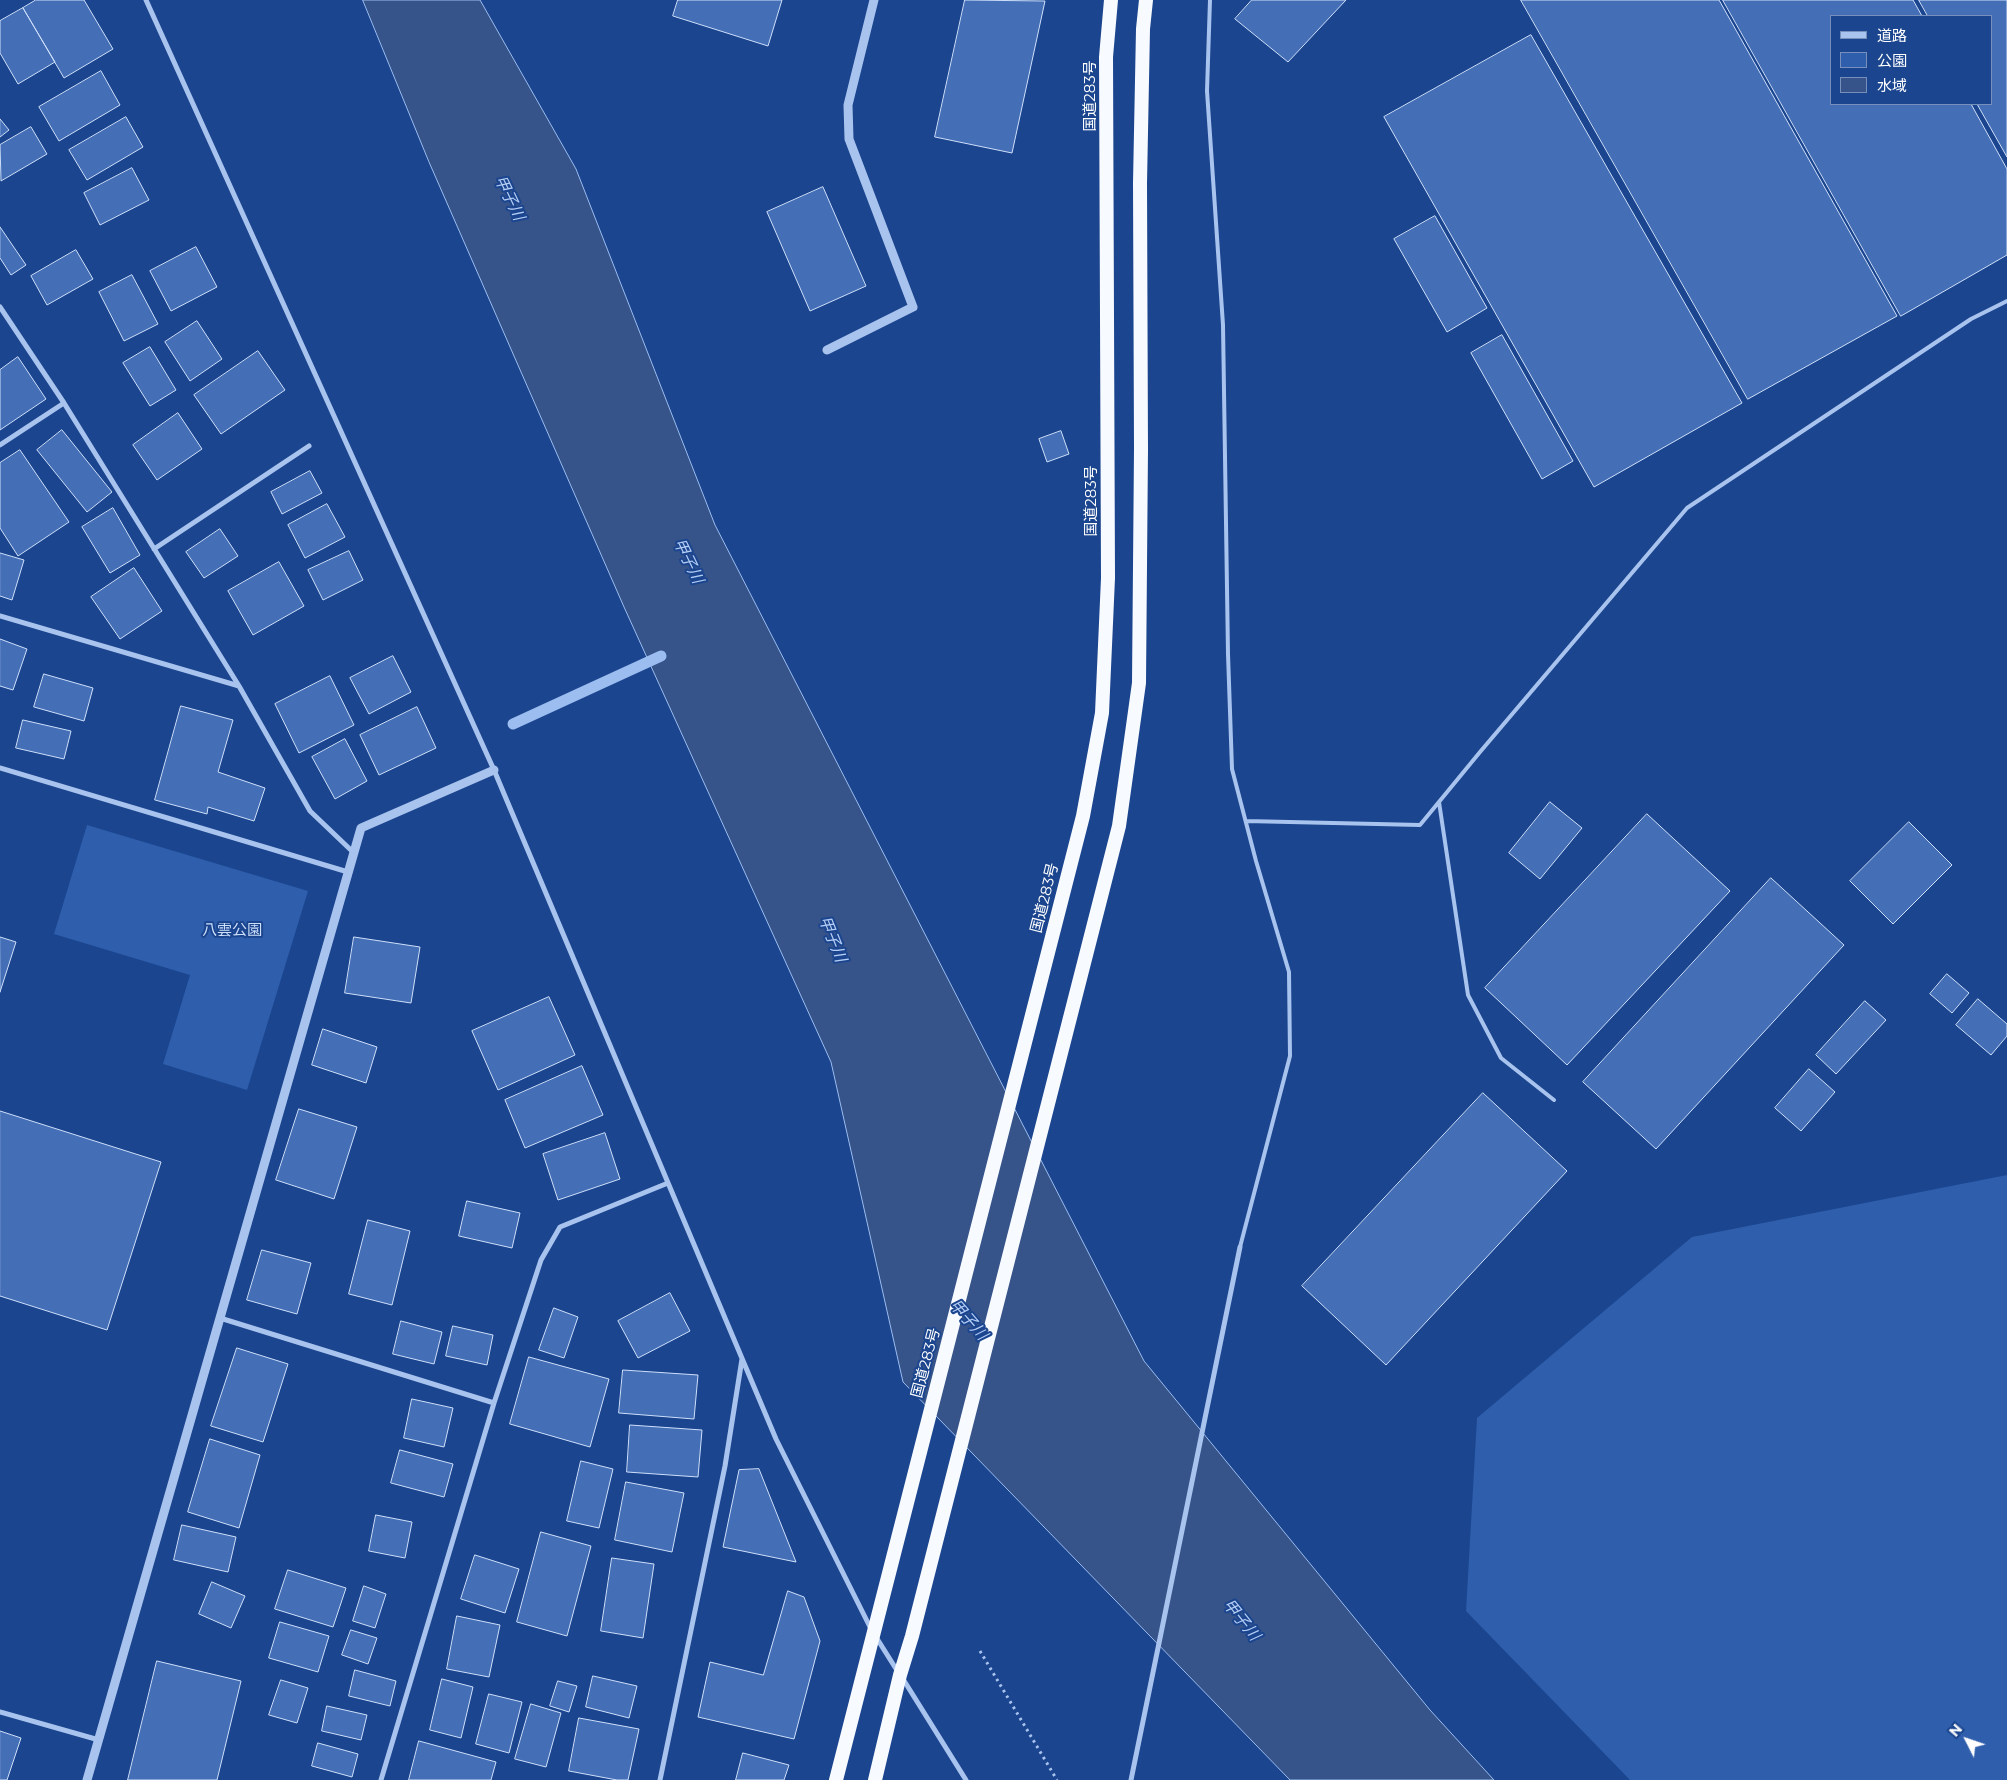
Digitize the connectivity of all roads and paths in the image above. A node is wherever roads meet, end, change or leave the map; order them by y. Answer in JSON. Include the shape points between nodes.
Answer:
{"nodes":[{"id":1,"x":146,"y":0,"type":"edge"},
{"id":2,"x":874,"y":0,"type":"edge"},
{"id":3,"x":1111,"y":0,"type":"edge"},
{"id":4,"x":1146,"y":0,"type":"edge"},
{"id":5,"x":1210,"y":0,"type":"edge"},
{"id":6,"x":2007,"y":301,"type":"edge"},
{"id":7,"x":0,"y":307,"type":"edge"},
{"id":8,"x":827,"y":350,"type":"dead end"},
{"id":9,"x":64,"y":403,"type":"junction"},
{"id":10,"x":0,"y":444,"type":"edge"},
{"id":11,"x":308,"y":446,"type":"dead end"},
{"id":12,"x":154,"y":549,"type":"junction"},
{"id":13,"x":0,"y":616,"type":"edge"},
{"id":14,"x":239,"y":686,"type":"junction"},
{"id":15,"x":0,"y":768,"type":"edge"},
{"id":16,"x":494,"y":770,"type":"junction"},
{"id":17,"x":1438,"y":802,"type":"junction"},
{"id":18,"x":1246,"y":821,"type":"junction"},
{"id":19,"x":354,"y":853,"type":"junction"},
{"id":20,"x":348,"y":872,"type":"junction"},
{"id":21,"x":1554,"y":1100,"type":"dead end"},
{"id":22,"x":668,"y":1183,"type":"junction"},
{"id":23,"x":1240,"y":1246,"type":"joint"},
{"id":24,"x":220,"y":1318,"type":"junction"},
{"id":25,"x":742,"y":1359,"type":"junction"},
{"id":26,"x":494,"y":1403,"type":"junction"},
{"id":27,"x":873,"y":1633,"type":"junction"},
{"id":28,"x":980,"y":1651,"type":"dead end"},
{"id":29,"x":900,"y":1675,"type":"junction"},
{"id":30,"x":0,"y":1712,"type":"edge"},
{"id":31,"x":99,"y":1740,"type":"junction"},
{"id":32,"x":87,"y":1780,"type":"edge"},
{"id":33,"x":381,"y":1780,"type":"edge"},
{"id":34,"x":660,"y":1780,"type":"edge"},
{"id":35,"x":836,"y":1780,"type":"edge"},
{"id":36,"x":875,"y":1780,"type":"edge"},
{"id":37,"x":966,"y":1780,"type":"edge"},
{"id":38,"x":1057,"y":1780,"type":"edge"},
{"id":39,"x":1131,"y":1780,"type":"edge"}],
"edges":[{"from":1,"to":16,"type":"street"},
{"from":2,"to":8,"type":"street","via":[[848,105],[849,139],[913,307]]},
{"from":3,"to":27,"type":"highway","name":"国道283号","via":[[1106,57],[1108,578],[1102,713],[1082,816]]},
{"from":4,"to":29,"type":"highway","via":[[1140,183],[1139,683],[1119,826]]},
{"from":5,"to":18,"type":"lane","via":[[1207,91],[1224,326],[1232,769]]},
{"from":6,"to":17,"type":"lane","via":[[1971,319],[1687,508]]},
{"from":7,"to":9,"type":"street"},
{"from":9,"to":10,"type":"street"},
{"from":9,"to":12,"type":"street"},
{"from":11,"to":12,"type":"street"},
{"from":12,"to":14,"type":"street"},
{"from":13,"to":14,"type":"street"},
{"from":14,"to":19,"type":"street","via":[[310,811]]},
{"from":15,"to":20,"type":"street"},
{"from":16,"to":19,"type":"street","via":[[361,828]]},
{"from":16,"to":22,"type":"street"},
{"from":17,"to":18,"type":"lane","via":[[1420,824]]},
{"from":17,"to":21,"type":"lane","via":[[1468,995],[1501,1058]]},
{"from":18,"to":23,"type":"lane","via":[[1288,972],[1290,1056]]},
{"from":19,"to":20,"type":"street"},
{"from":20,"to":24,"type":"street"},
{"from":22,"to":25,"type":"street"},
{"from":22,"to":26,"type":"street","via":[[560,1227],[541,1260]]},
{"from":23,"to":39,"type":"street"},
{"from":24,"to":26,"type":"street"},
{"from":24,"to":31,"type":"street"},
{"from":25,"to":27,"type":"street","via":[[776,1439]]},
{"from":25,"to":34,"type":"street","via":[[725,1466]]},
{"from":26,"to":33,"type":"street"},
{"from":27,"to":29,"type":"street"},
{"from":27,"to":35,"type":"highway","name":"国道283号"},
{"from":28,"to":38,"type":"path"},
{"from":29,"to":36,"type":"highway"},
{"from":29,"to":37,"type":"street"},
{"from":30,"to":31,"type":"street"},
{"from":31,"to":32,"type":"street"}]}
